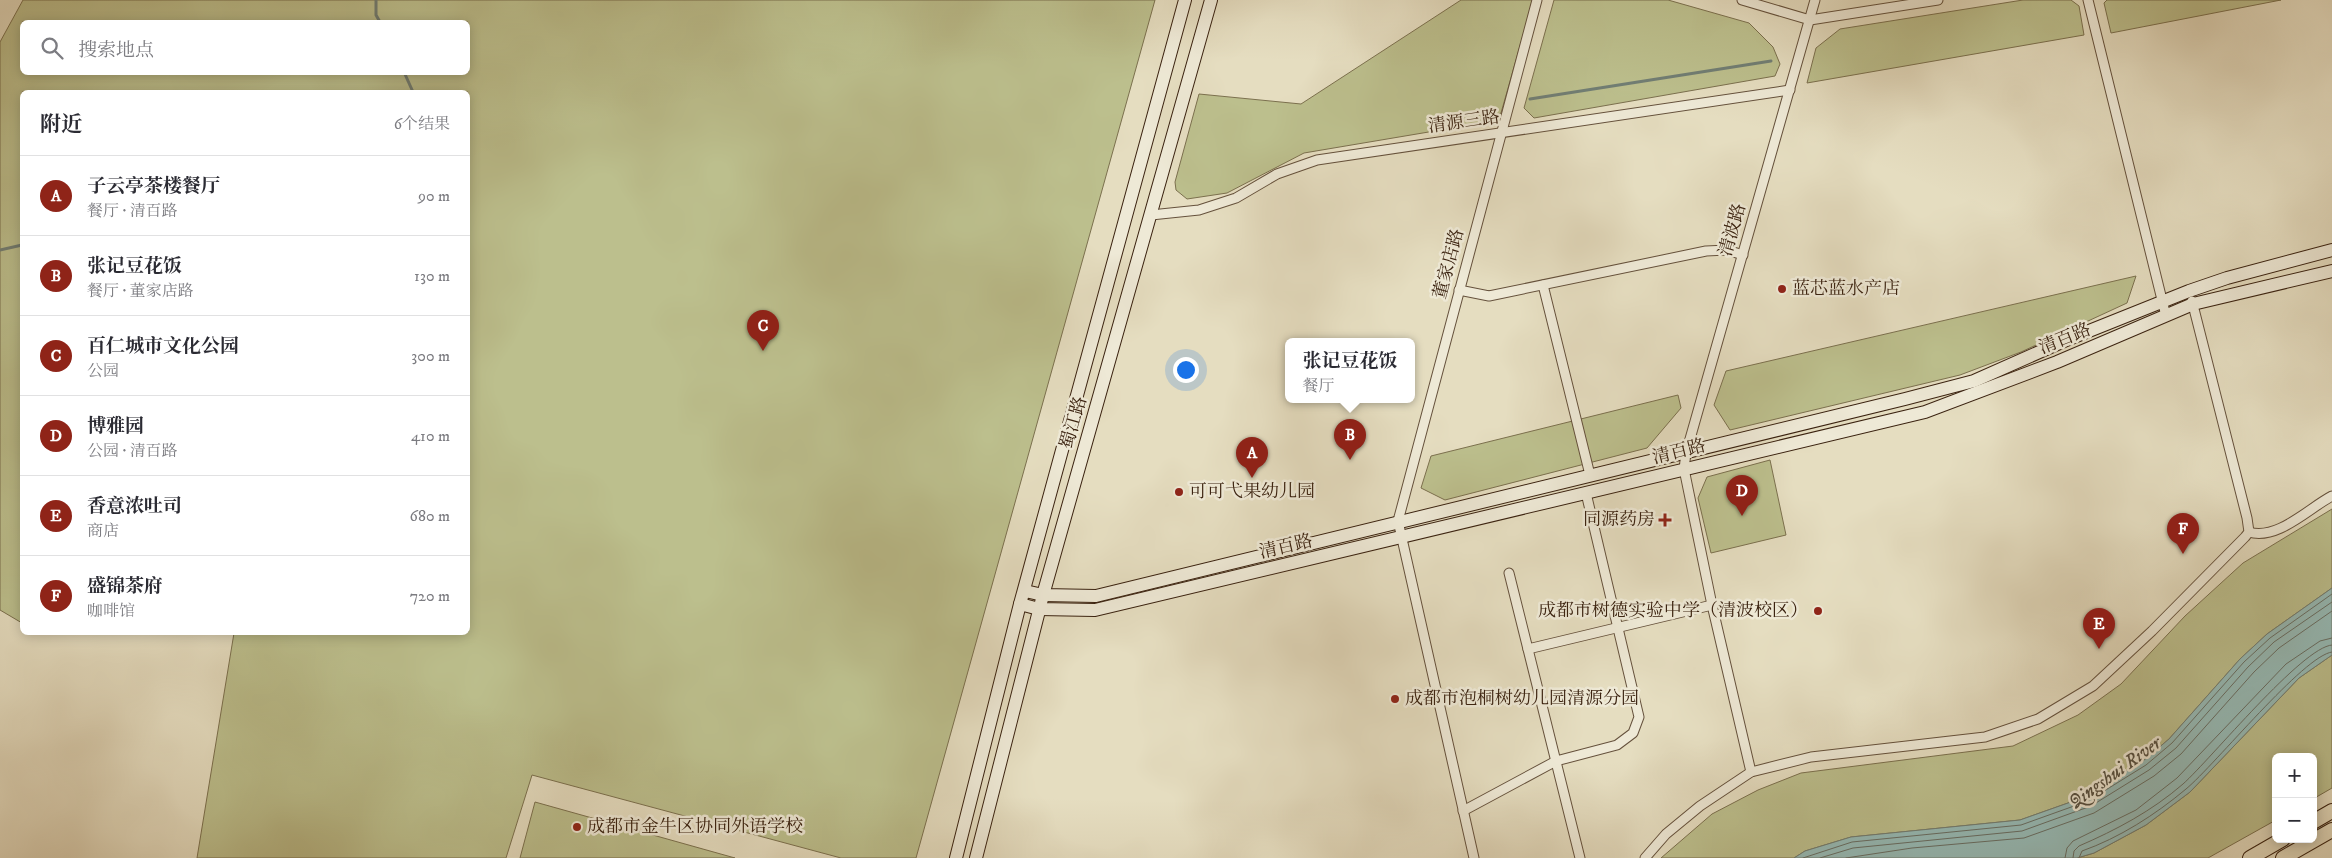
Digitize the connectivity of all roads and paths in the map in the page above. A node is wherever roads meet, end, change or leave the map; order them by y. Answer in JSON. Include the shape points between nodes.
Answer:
{"nodes":[{"id":1,"x":1185,"y":0,"type":"edge"},
{"id":2,"x":1212,"y":0,"type":"edge"},
{"id":3,"x":1537,"y":0,"type":"edge"},
{"id":4,"x":1742,"y":0,"type":"edge"},
{"id":5,"x":1816,"y":0,"type":"edge"},
{"id":6,"x":1938,"y":0,"type":"edge"},
{"id":7,"x":2088,"y":0,"type":"edge"},
{"id":8,"x":1810,"y":20,"type":"junction"},
{"id":9,"x":1790,"y":90,"type":"junction"},
{"id":10,"x":1500,"y":133,"type":"junction"},
{"id":11,"x":1151,"y":215,"type":"junction"},
{"id":12,"x":2332,"y":250,"type":"edge"},
{"id":13,"x":1742,"y":255,"type":"junction"},
{"id":14,"x":2332,"y":271,"type":"edge"},
{"id":15,"x":1544,"y":285,"type":"junction"},
{"id":16,"x":1459,"y":290,"type":"junction"},
{"id":17,"x":2189,"y":291,"type":"junction"},
{"id":18,"x":2163,"y":301,"type":"junction"},
{"id":19,"x":2193,"y":304,"type":"junction"},
{"id":20,"x":2166,"y":316,"type":"junction"},
{"id":21,"x":1686,"y":453,"type":"junction"},
{"id":22,"x":1684,"y":469,"type":"junction"},
{"id":23,"x":1590,"y":475,"type":"junction"},
{"id":24,"x":1586,"y":493,"type":"junction"},
{"id":25,"x":2332,"y":496,"type":"edge"},
{"id":26,"x":1398,"y":521,"type":"junction"},
{"id":27,"x":2249,"y":532,"type":"junction"},
{"id":28,"x":1401,"y":538,"type":"junction"},
{"id":29,"x":1509,"y":573,"type":"dead end"},
{"id":30,"x":1025,"y":590,"type":"junction"},
{"id":31,"x":1043,"y":595,"type":"junction"},
{"id":32,"x":1020,"y":604,"type":"junction"},
{"id":33,"x":1712,"y":605,"type":"junction"},
{"id":34,"x":1039,"y":609,"type":"junction"},
{"id":35,"x":1618,"y":628,"type":"junction"},
{"id":36,"x":1528,"y":649,"type":"junction"},
{"id":37,"x":1556,"y":761,"type":"junction"},
{"id":38,"x":1751,"y":772,"type":"junction"},
{"id":39,"x":1464,"y":811,"type":"junction"},
{"id":40,"x":2332,"y":811,"type":"edge"},
{"id":41,"x":2317,"y":820,"type":"edge"},
{"id":42,"x":2332,"y":830,"type":"edge"},
{"id":43,"x":2276,"y":843,"type":"edge"},
{"id":44,"x":956,"y":858,"type":"edge"},
{"id":45,"x":976,"y":858,"type":"edge"},
{"id":46,"x":1474,"y":858,"type":"edge"},
{"id":47,"x":1580,"y":858,"type":"edge"},
{"id":48,"x":1645,"y":858,"type":"edge"},
{"id":49,"x":2250,"y":858,"type":"edge"},
{"id":50,"x":2283,"y":858,"type":"edge"}],
"edges":[{"from":1,"to":30,"type":"street","name":"蜀江路"},
{"from":2,"to":11,"type":"street","name":"蜀江路"},
{"from":3,"to":10,"type":"street","name":"董家店路"},
{"from":4,"to":8,"type":"street"},
{"from":5,"to":8,"type":"street","name":"清波路"},
{"from":6,"to":8,"type":"street"},
{"from":7,"to":18,"type":"street"},
{"from":8,"to":9,"type":"street","name":"清波路"},
{"from":9,"to":10,"type":"street","name":"清源三路"},
{"from":9,"to":13,"type":"street","name":"清波路"},
{"from":10,"to":11,"type":"street","name":"清源三路","via":[[1317,160],[1277,174],[1236,198],[1199,210]]},
{"from":10,"to":16,"type":"street","name":"董家店路"},
{"from":11,"to":31,"type":"street","name":"蜀江路"},
{"from":12,"to":17,"type":"street","name":"清百路"},
{"from":13,"to":15,"type":"street","via":[[1727,250],[1706,251]]},
{"from":13,"to":21,"type":"street","name":"清波路"},
{"from":14,"to":19,"type":"street","name":"清百路"},
{"from":15,"to":16,"type":"street","via":[[1489,296]]},
{"from":15,"to":23,"type":"street"},
{"from":16,"to":26,"type":"street","name":"董家店路"},
{"from":17,"to":18,"type":"street","name":"清百路"},
{"from":17,"to":19,"type":"street"},
{"from":18,"to":20,"type":"street"},
{"from":18,"to":21,"type":"street","name":"清百路","via":[[1974,381]]},
{"from":19,"to":20,"type":"street","name":"清百路"},
{"from":19,"to":27,"type":"street"},
{"from":20,"to":22,"type":"street","name":"清百路","via":[[2057,362],[1924,412]]},
{"from":21,"to":22,"type":"street","name":"清波路"},
{"from":21,"to":23,"type":"street","name":"清百路"},
{"from":22,"to":24,"type":"street","name":"清百路"},
{"from":22,"to":33,"type":"street","name":"清波路"},
{"from":23,"to":26,"type":"street","name":"清百路"},
{"from":24,"to":28,"type":"street","name":"清百路"},
{"from":24,"to":35,"type":"street"},
{"from":25,"to":27,"type":"street","via":[[2281,527],[2264,534]]},
{"from":26,"to":28,"type":"street","name":"董家店路"},
{"from":26,"to":31,"type":"street","name":"清百路","via":[[1096,596]]},
{"from":27,"to":38,"type":"street","via":[[2093,686],[2038,718],[1985,737],[1811,757]]},
{"from":28,"to":34,"type":"street","name":"清百路","via":[[1095,610]]},
{"from":28,"to":39,"type":"street","name":"董家店路"},
{"from":29,"to":36,"type":"street"},
{"from":30,"to":31,"type":"street","name":"清百路"},
{"from":30,"to":32,"type":"street","name":"蜀江路"},
{"from":31,"to":34,"type":"street","name":"蜀江路"},
{"from":32,"to":34,"type":"street","name":"清百路"},
{"from":32,"to":44,"type":"street","name":"蜀江路"},
{"from":33,"to":35,"type":"street"},
{"from":33,"to":38,"type":"street","name":"清波路"},
{"from":34,"to":45,"type":"street","name":"蜀江路"},
{"from":35,"to":36,"type":"street"},
{"from":35,"to":37,"type":"street","via":[[1640,717],[1633,733],[1617,744]]},
{"from":36,"to":37,"type":"street"},
{"from":37,"to":39,"type":"street"},
{"from":37,"to":47,"type":"street"},
{"from":38,"to":48,"type":"street","via":[[1700,806],[1666,834]]},
{"from":39,"to":46,"type":"street","name":"董家店路"},
{"from":40,"to":41,"type":"main road"},
{"from":42,"to":50,"type":"main road"},
{"from":43,"to":49,"type":"main road"}]}
